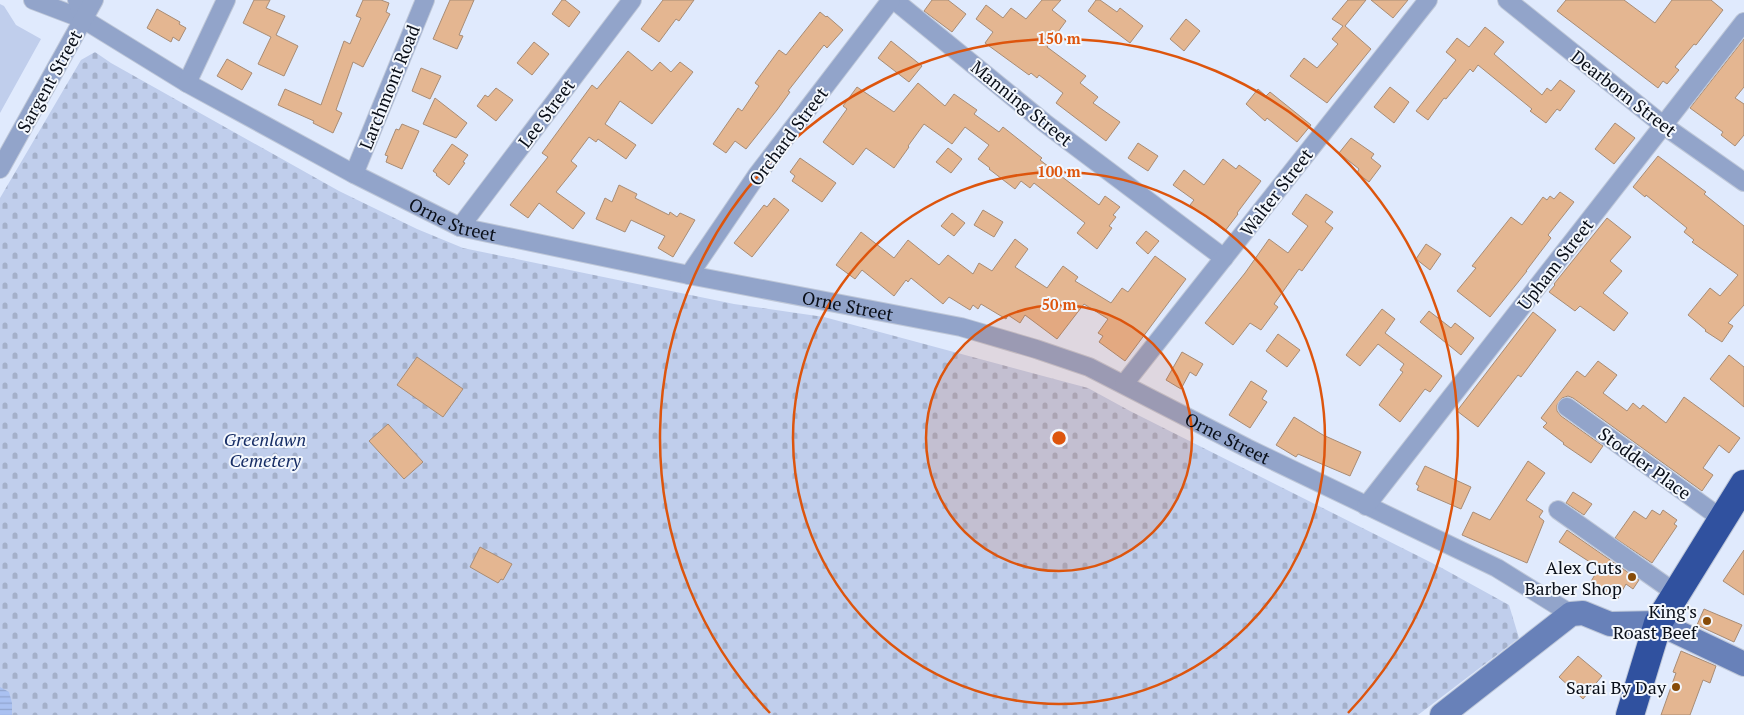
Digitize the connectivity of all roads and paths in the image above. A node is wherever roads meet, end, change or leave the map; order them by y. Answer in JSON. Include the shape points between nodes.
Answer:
{"nodes":[{"id":1,"x":33,"y":0,"type":"edge"},
{"id":2,"x":77,"y":0,"type":"edge"},
{"id":3,"x":94,"y":0,"type":"edge"},
{"id":4,"x":226,"y":0,"type":"edge"},
{"id":5,"x":425,"y":0,"type":"edge"},
{"id":6,"x":632,"y":0,"type":"edge"},
{"id":7,"x":893,"y":0,"type":"edge"},
{"id":8,"x":1428,"y":0,"type":"edge"},
{"id":9,"x":1507,"y":0,"type":"edge"},
{"id":10,"x":83,"y":20,"type":"junction"},
{"id":11,"x":1744,"y":22,"type":"edge"},
{"id":12,"x":187,"y":83,"type":"junction"},
{"id":13,"x":1663,"y":125,"type":"junction"},
{"id":14,"x":0,"y":168,"type":"edge"},
{"id":15,"x":354,"y":174,"type":"junction"},
{"id":16,"x":1744,"y":182,"type":"edge"},
{"id":17,"x":460,"y":227,"type":"junction"},
{"id":18,"x":1224,"y":258,"type":"junction"},
{"id":19,"x":689,"y":275,"type":"junction"},
{"id":20,"x":1124,"y":384,"type":"junction"},
{"id":21,"x":1567,"y":407,"type":"dead end"},
{"id":22,"x":1744,"y":484,"type":"edge"},
{"id":23,"x":1366,"y":506,"type":"junction"},
{"id":24,"x":1558,"y":510,"type":"dead end"},
{"id":25,"x":1722,"y":519,"type":"junction"},
{"id":26,"x":1677,"y":594,"type":"junction"},
{"id":27,"x":1571,"y":614,"type":"junction"},
{"id":28,"x":1658,"y":623,"type":"junction"},
{"id":29,"x":1744,"y":664,"type":"edge"},
{"id":30,"x":1442,"y":715,"type":"edge"},
{"id":31,"x":1630,"y":715,"type":"edge"}],
"edges":[{"from":1,"to":10,"type":"street","name":"Orne Street"},
{"from":2,"to":10,"type":"street"},
{"from":3,"to":10,"type":"street","name":"Sargent Street"},
{"from":4,"to":12,"type":"street"},
{"from":5,"to":15,"type":"street","name":"Larchmont Road"},
{"from":6,"to":17,"type":"street","name":"Lee Street"},
{"from":7,"to":18,"type":"street","name":"Manning Street","via":[[1046,124]]},
{"from":7,"to":19,"type":"street","name":"Orchard Street","via":[[757,175]]},
{"from":8,"to":18,"type":"street","name":"Walter Street"},
{"from":9,"to":13,"type":"street","name":"Dearborn Street"},
{"from":10,"to":12,"type":"street","name":"Orne Street"},
{"from":10,"to":14,"type":"street","name":"Sargent Street"},
{"from":11,"to":13,"type":"street","name":"Upham Street"},
{"from":12,"to":15,"type":"street","name":"Orne Street"},
{"from":13,"to":16,"type":"street","name":"Dearborn Street"},
{"from":13,"to":23,"type":"street","name":"Upham Street"},
{"from":15,"to":17,"type":"street","name":"Orne Street"},
{"from":17,"to":19,"type":"street","name":"Orne Street"},
{"from":18,"to":20,"type":"street","name":"Walter Street"},
{"from":19,"to":20,"type":"street","name":"Orne Street","via":[[961,327],[1089,367]]},
{"from":20,"to":23,"type":"street","name":"Orne Street"},
{"from":21,"to":25,"type":"street","name":"Stodder Place"},
{"from":22,"to":25,"type":"highway"},
{"from":23,"to":27,"type":"street","name":"Orne Street","via":[[1497,568]]},
{"from":24,"to":26,"type":"street"},
{"from":25,"to":26,"type":"highway"},
{"from":26,"to":28,"type":"highway"},
{"from":27,"to":28,"type":"street","name":"Orne Street","via":[[1583,613],[1610,624]]},
{"from":27,"to":30,"type":"street"},
{"from":28,"to":29,"type":"street"},
{"from":28,"to":31,"type":"highway"}]}
